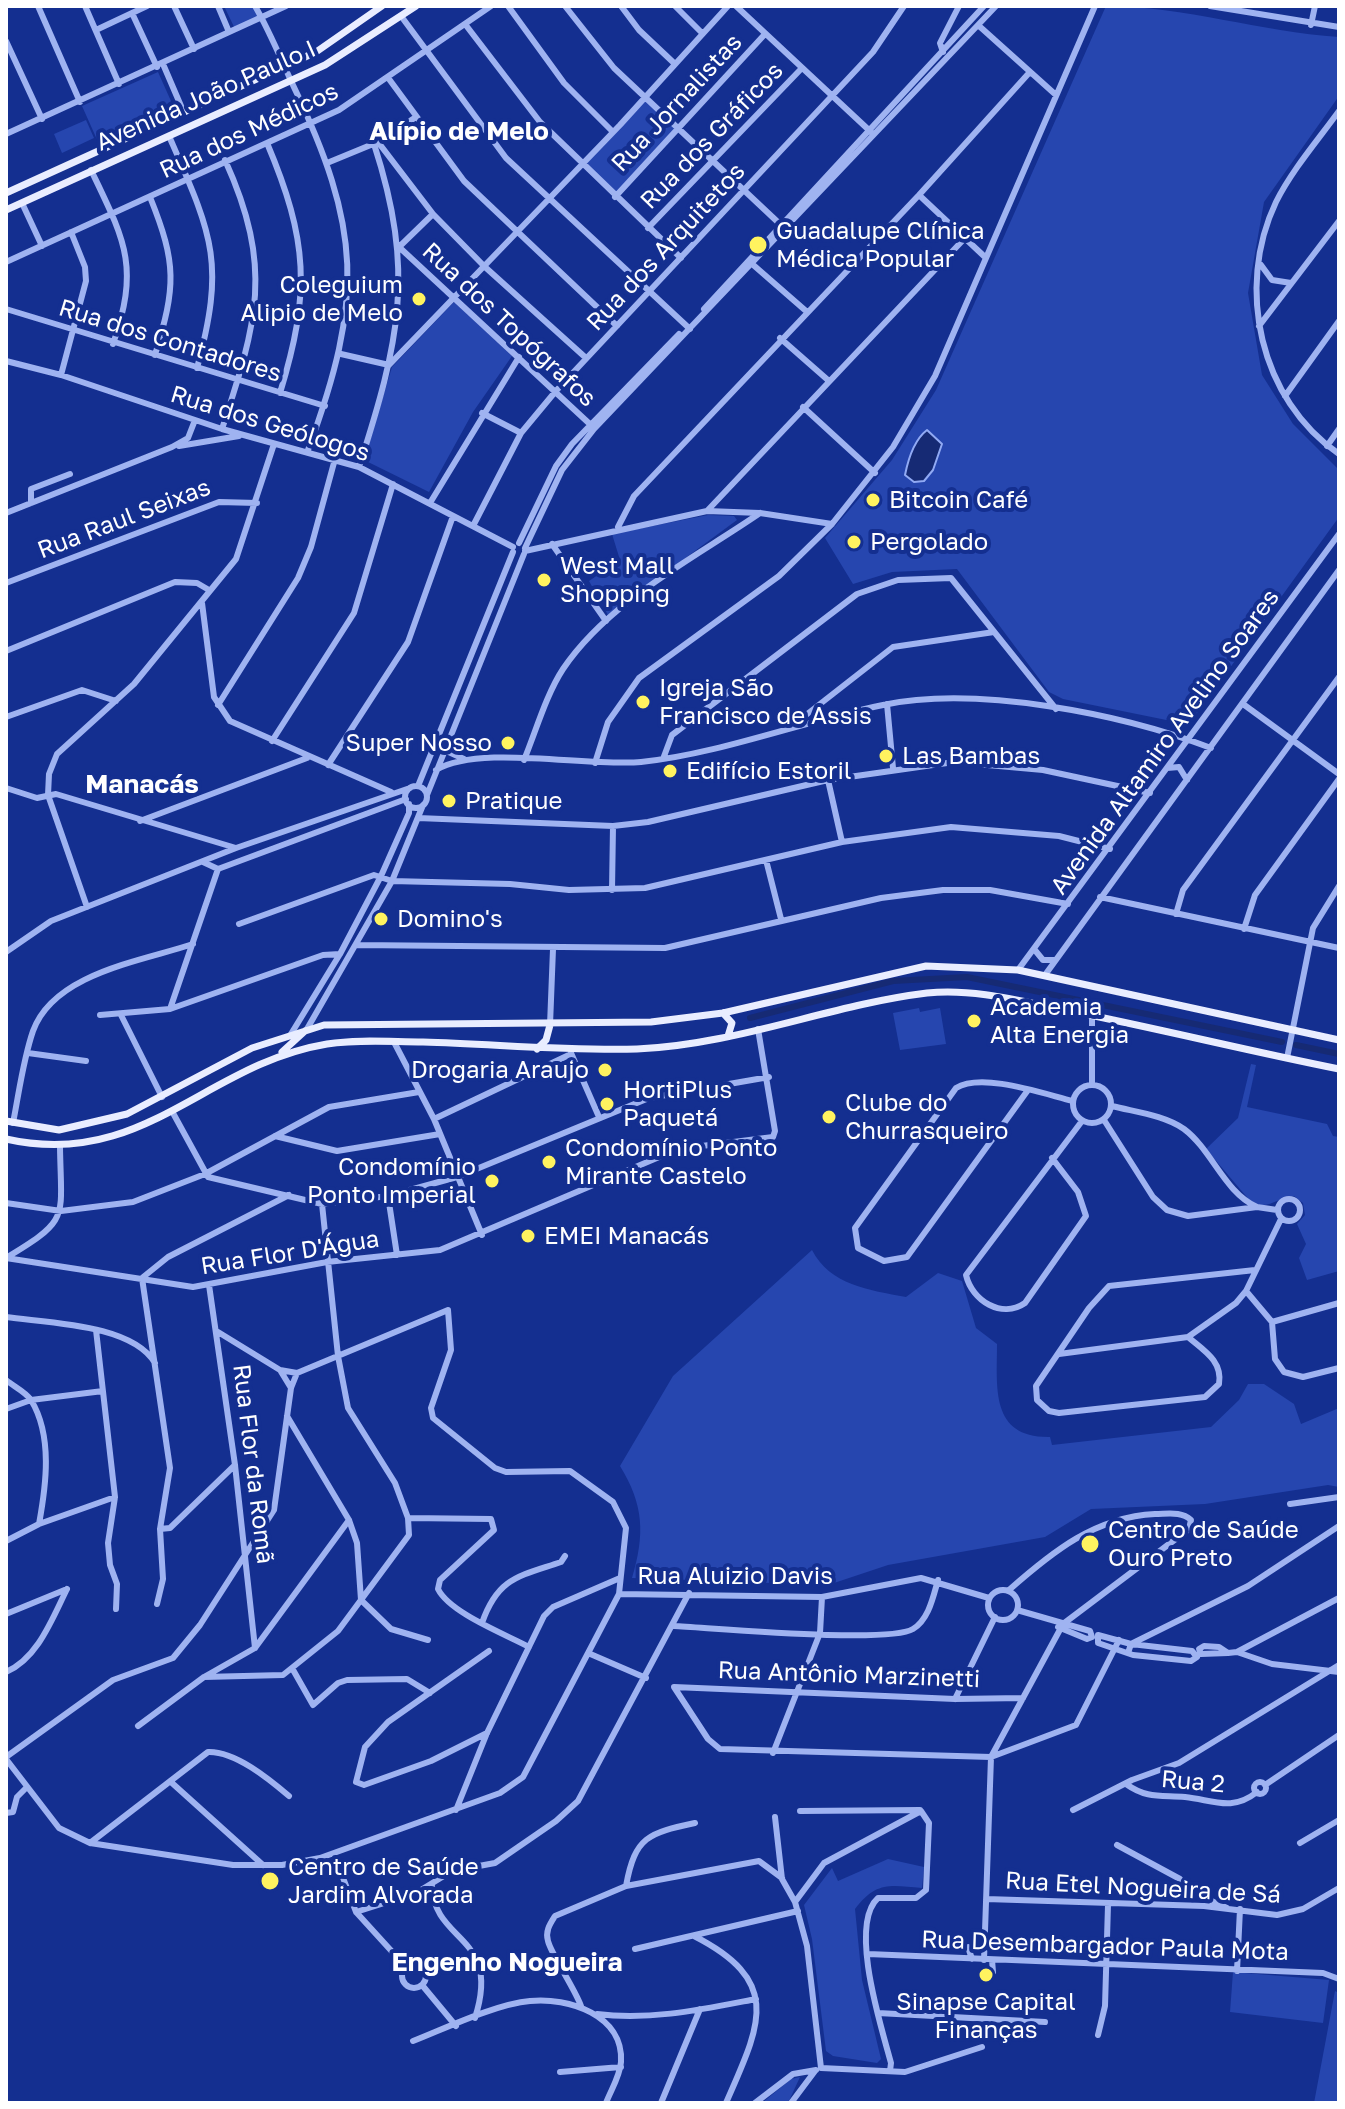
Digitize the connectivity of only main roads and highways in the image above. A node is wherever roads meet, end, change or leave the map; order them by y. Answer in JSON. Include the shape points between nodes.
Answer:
{"nodes":[{"id":1,"x":382,"y":6,"type":"edge"},
{"id":2,"x":416,"y":6,"type":"edge"},
{"id":3,"x":6,"y":193,"type":"edge"},
{"id":4,"x":6,"y":210,"type":"edge"},
{"id":5,"x":738,"y":1009,"type":"junction"},
{"id":6,"x":723,"y":1013,"type":"junction"},
{"id":7,"x":550,"y":1025,"type":"junction"},
{"id":8,"x":307,"y":1029,"type":"junction"},
{"id":9,"x":746,"y":1032,"type":"junction"},
{"id":10,"x":728,"y":1036,"type":"junction"},
{"id":11,"x":1339,"y":1040,"type":"edge"},
{"id":12,"x":537,"y":1049,"type":"junction"},
{"id":13,"x":269,"y":1058,"type":"junction"},
{"id":14,"x":1339,"y":1069,"type":"edge"},
{"id":15,"x":171,"y":1092,"type":"junction"},
{"id":16,"x":173,"y":1113,"type":"junction"},
{"id":17,"x":9,"y":1122,"type":"edge"},
{"id":18,"x":6,"y":1139,"type":"edge"}],
"edges":[{"from":1,"to":3,"type":"main road","name":"Avenida João Paulo I","via":[[336,40],[285,66]]},
{"from":2,"to":4,"type":"main road","name":"Avenida João Paulo I","via":[[325,65]]},
{"from":5,"to":6,"type":"main road"},
{"from":5,"to":9,"type":"main road","via":[[736,1024]]},
{"from":5,"to":11,"type":"main road","via":[[926,966],[1018,970]]},
{"from":6,"to":7,"type":"main road"},
{"from":6,"to":10,"type":"main road","via":[[732,1023]]},
{"from":7,"to":8,"type":"main road","via":[[360,1022]]},
{"from":7,"to":12,"type":"main road"},
{"from":8,"to":13,"type":"main road"},
{"from":8,"to":15,"type":"main road","via":[[252,1048]]},
{"from":9,"to":10,"type":"main road"},
{"from":9,"to":14,"type":"main road","via":[[929,993],[998,997]]},
{"from":10,"to":12,"type":"main road","via":[[639,1048]]},
{"from":12,"to":13,"type":"main road","via":[[330,1044]]},
{"from":13,"to":16,"type":"main road"},
{"from":15,"to":16,"type":"main road"},
{"from":15,"to":17,"type":"main road","via":[[127,1114],[59,1130]]},
{"from":16,"to":18,"type":"main road","via":[[104,1139],[60,1147]]}]}
